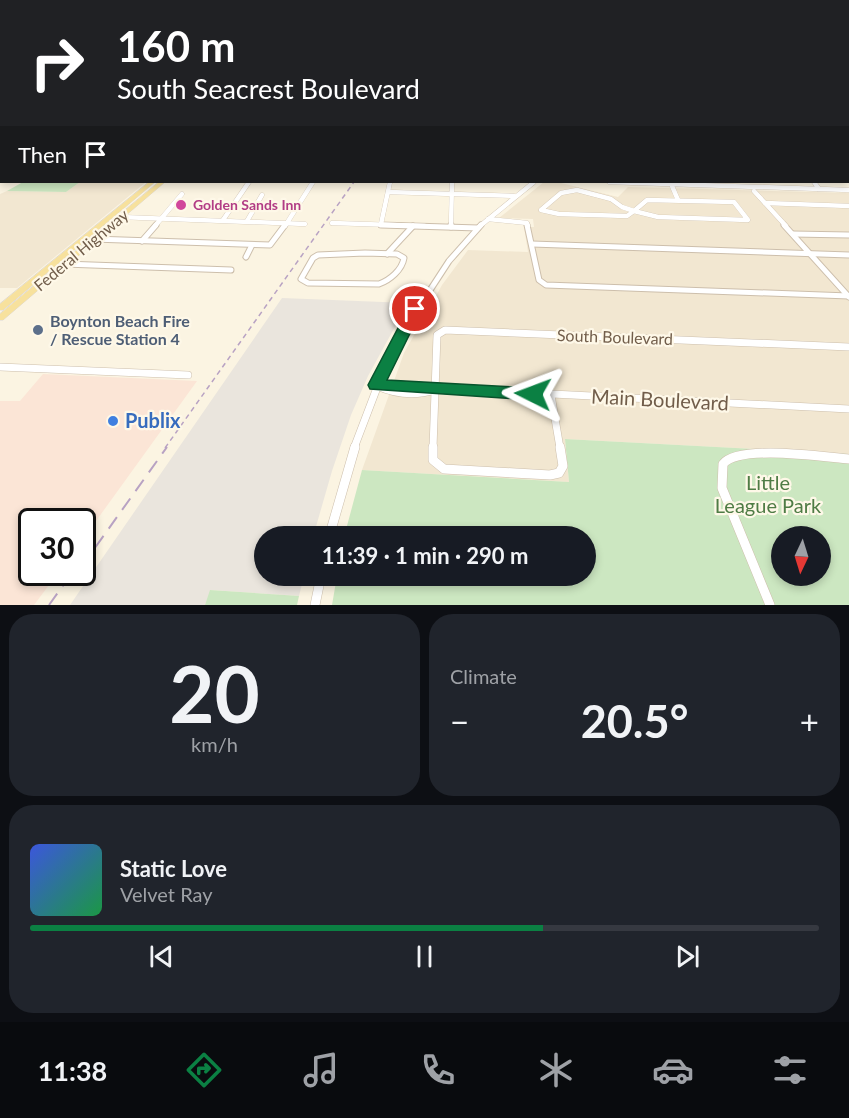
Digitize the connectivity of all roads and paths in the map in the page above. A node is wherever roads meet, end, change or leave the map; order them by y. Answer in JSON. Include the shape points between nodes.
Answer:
{"nodes":[{"id":1,"x":151,"y":183,"type":"edge"},
{"id":2,"x":161,"y":183,"type":"edge"},
{"id":3,"x":248,"y":183,"type":"edge"},
{"id":4,"x":312,"y":183,"type":"edge"},
{"id":5,"x":390,"y":183,"type":"edge"},
{"id":6,"x":452,"y":183,"type":"edge"},
{"id":7,"x":533,"y":183,"type":"edge"},
{"id":8,"x":625,"y":183,"type":"edge"},
{"id":9,"x":810,"y":183,"type":"edge"},
{"id":10,"x":815,"y":183,"type":"edge"},
{"id":11,"x":672,"y":186,"type":"junction"},
{"id":12,"x":819,"y":189,"type":"junction"},
{"id":13,"x":849,"y":190,"type":"edge"},
{"id":14,"x":754,"y":191,"type":"dead end"},
{"id":15,"x":388,"y":192,"type":"junction"},
{"id":16,"x":182,"y":194,"type":"dead end"},
{"id":17,"x":452,"y":194,"type":"junction"},
{"id":18,"x":262,"y":195,"type":"dead end"},
{"id":19,"x":514,"y":196,"type":"junction"},
{"id":20,"x":681,"y":200,"type":"junction"},
{"id":21,"x":765,"y":203,"type":"junction"},
{"id":22,"x":849,"y":206,"type":"edge"},
{"id":23,"x":634,"y":211,"type":"junction"},
{"id":24,"x":115,"y":218,"type":"junction"},
{"id":25,"x":162,"y":219,"type":"junction"},
{"id":26,"x":223,"y":220,"type":"junction"},
{"id":27,"x":486,"y":220,"type":"junction"},
{"id":28,"x":247,"y":221,"type":"junction"},
{"id":29,"x":285,"y":223,"type":"junction"},
{"id":30,"x":332,"y":223,"type":"dead end"},
{"id":31,"x":305,"y":224,"type":"dead end"},
{"id":32,"x":381,"y":224,"type":"junction"},
{"id":33,"x":414,"y":226,"type":"junction"},
{"id":34,"x":452,"y":227,"type":"junction"},
{"id":35,"x":478,"y":228,"type":"junction"},
{"id":36,"x":793,"y":234,"type":"junction"},
{"id":37,"x":849,"y":235,"type":"edge"},
{"id":38,"x":93,"y":239,"type":"junction"},
{"id":39,"x":142,"y":241,"type":"junction"},
{"id":40,"x":532,"y":244,"type":"junction"},
{"id":41,"x":252,"y":245,"type":"junction"},
{"id":42,"x":387,"y":254,"type":"junction"},
{"id":43,"x":811,"y":254,"type":"junction"},
{"id":44,"x":849,"y":255,"type":"edge"},
{"id":45,"x":246,"y":257,"type":"dead end"},
{"id":46,"x":64,"y":264,"type":"junction"},
{"id":47,"x":231,"y":270,"type":"dead end"},
{"id":48,"x":849,"y":297,"type":"edge"},
{"id":49,"x":0,"y":308,"type":"edge"},
{"id":50,"x":0,"y":318,"type":"edge"},
{"id":51,"x":849,"y":347,"type":"edge"},
{"id":52,"x":0,"y":367,"type":"edge"},
{"id":53,"x":188,"y":375,"type":"dead end"},
{"id":54,"x":376,"y":385,"type":"junction"},
{"id":55,"x":435,"y":390,"type":"junction"},
{"id":56,"x":551,"y":395,"type":"junction"},
{"id":57,"x":849,"y":409,"type":"edge"},
{"id":58,"x":849,"y":459,"type":"edge"},
{"id":59,"x":332,"y":526,"type":"edge"},
{"id":60,"x":319,"y":586,"type":"edge"},
{"id":61,"x":315,"y":605,"type":"edge"},
{"id":62,"x":770,"y":605,"type":"edge"}],
"edges":[{"from":1,"to":24,"type":"main road","name":"Federal Highway"},
{"from":2,"to":24,"type":"main road","name":"Federal Highway"},
{"from":3,"to":26,"type":"street"},
{"from":4,"to":29,"type":"street"},
{"from":5,"to":15,"type":"street"},
{"from":6,"to":17,"type":"street"},
{"from":7,"to":19,"type":"street"},
{"from":8,"to":11,"type":"street"},
{"from":9,"to":12,"type":"street"},
{"from":10,"to":12,"type":"street"},
{"from":11,"to":12,"type":"street"},
{"from":11,"to":20,"type":"street"},
{"from":12,"to":13,"type":"street"},
{"from":14,"to":21,"type":"street"},
{"from":15,"to":17,"type":"street"},
{"from":15,"to":32,"type":"street"},
{"from":16,"to":25,"type":"street"},
{"from":17,"to":19,"type":"street"},
{"from":17,"to":34,"type":"street"},
{"from":18,"to":28,"type":"street"},
{"from":19,"to":27,"type":"street"},
{"from":20,"to":23,"type":"street","via":[[647,200]]},
{"from":20,"to":23,"type":"street","via":[[734,202],[748,220],[658,217]]},
{"from":21,"to":22,"type":"street"},
{"from":21,"to":36,"type":"street"},
{"from":23,"to":23,"type":"street","via":[[611,199],[575,190],[561,193],[541,210],[627,216]]},
{"from":24,"to":25,"type":"street"},
{"from":24,"to":38,"type":"main road","name":"Federal Highway"},
{"from":24,"to":49,"type":"main road","name":"Federal Highway"},
{"from":25,"to":26,"type":"street"},
{"from":25,"to":39,"type":"street"},
{"from":26,"to":28,"type":"street"},
{"from":27,"to":35,"type":"street"},
{"from":27,"to":40,"type":"street","via":[[528,225]]},
{"from":28,"to":29,"type":"street"},
{"from":29,"to":31,"type":"street"},
{"from":29,"to":41,"type":"street","via":[[273,244]]},
{"from":30,"to":32,"type":"street"},
{"from":32,"to":33,"type":"street"},
{"from":33,"to":34,"type":"street"},
{"from":33,"to":42,"type":"street"},
{"from":34,"to":35,"type":"street"},
{"from":35,"to":54,"type":"street","via":[[420,301]]},
{"from":36,"to":37,"type":"street"},
{"from":36,"to":43,"type":"street"},
{"from":38,"to":39,"type":"street"},
{"from":38,"to":46,"type":"main road","name":"Federal Highway"},
{"from":39,"to":41,"type":"street"},
{"from":40,"to":43,"type":"street"},
{"from":40,"to":48,"type":"street","via":[[538,280],[546,285]]},
{"from":41,"to":45,"type":"street"},
{"from":42,"to":42,"type":"street","via":[[400,255],[404,262],[383,283],[308,283],[301,279],[313,258],[321,254]]},
{"from":43,"to":44,"type":"street"},
{"from":43,"to":48,"type":"street"},
{"from":46,"to":47,"type":"street"},
{"from":46,"to":50,"type":"main road","name":"Federal Highway"},
{"from":51,"to":55,"type":"street","name":"South Boulevard","via":[[445,330],[437,335]]},
{"from":52,"to":53,"type":"street"},
{"from":54,"to":55,"type":"street","name":"Main Boulevard","via":[[386,391]]},
{"from":54,"to":59,"type":"street","via":[[353,448]]},
{"from":55,"to":56,"type":"street","name":"Main Boulevard"},
{"from":55,"to":56,"type":"street","via":[[432,456],[439,467],[550,475],[559,473],[563,466]]},
{"from":56,"to":57,"type":"street","name":"Main Boulevard"},
{"from":58,"to":62,"type":"street","via":[[750,453],[733,455],[724,461],[720,474],[722,488]]},
{"from":60,"to":61,"type":"street"}]}
